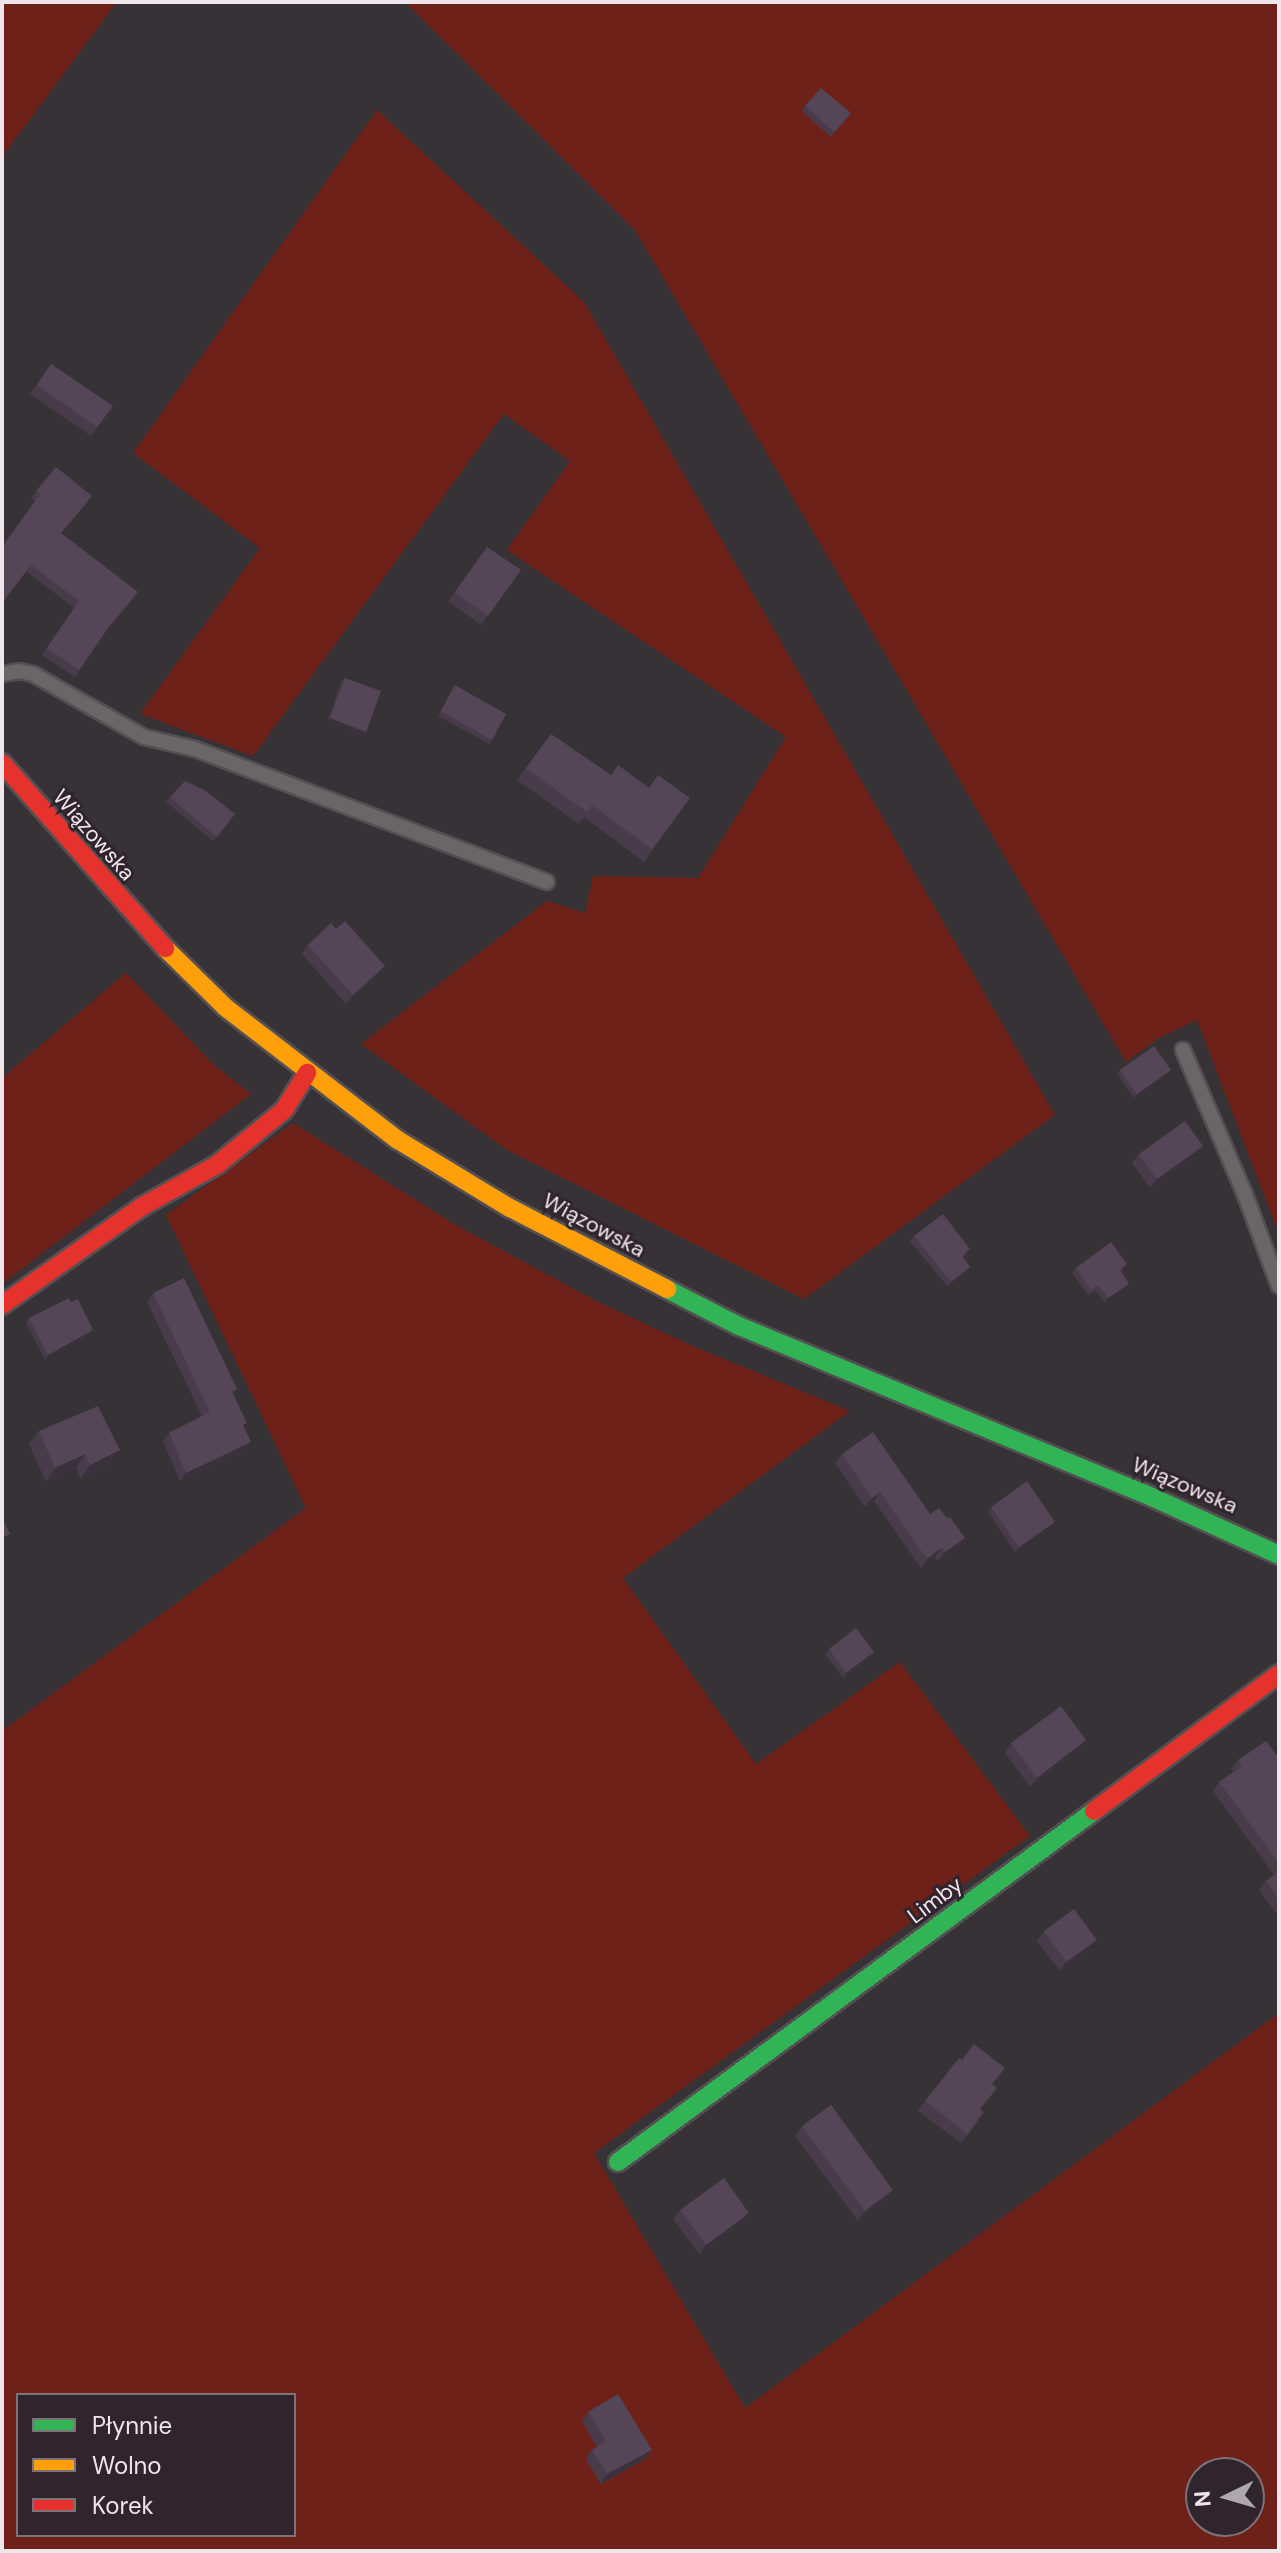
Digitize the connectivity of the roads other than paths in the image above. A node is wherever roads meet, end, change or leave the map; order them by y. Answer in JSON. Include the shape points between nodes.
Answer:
{"nodes":[{"id":1,"x":2,"y":674,"type":"edge"},
{"id":2,"x":2,"y":763,"type":"edge"},
{"id":3,"x":547,"y":882,"type":"dead end"},
{"id":4,"x":1183,"y":1050,"type":"dead end"},
{"id":5,"x":307,"y":1073,"type":"junction"},
{"id":6,"x":1279,"y":1286,"type":"edge"},
{"id":7,"x":2,"y":1305,"type":"edge"},
{"id":8,"x":1279,"y":1555,"type":"edge"},
{"id":9,"x":1279,"y":1674,"type":"edge"},
{"id":10,"x":618,"y":2162,"type":"dead end"}],
"edges":[{"from":1,"to":3,"type":"lane","via":[[33,674],[144,737],[195,749]]},
{"from":2,"to":5,"type":"main road","name":"Wiązowska","via":[[142,926],[225,1007]]},
{"from":4,"to":6,"type":"lane"},
{"from":5,"to":7,"type":"main road","via":[[284,1110],[218,1164],[143,1206]]},
{"from":5,"to":8,"type":"main road","name":"Wiązowska","via":[[398,1140],[510,1208],[739,1326]]},
{"from":9,"to":10,"type":"main road","name":"Limby"}]}
